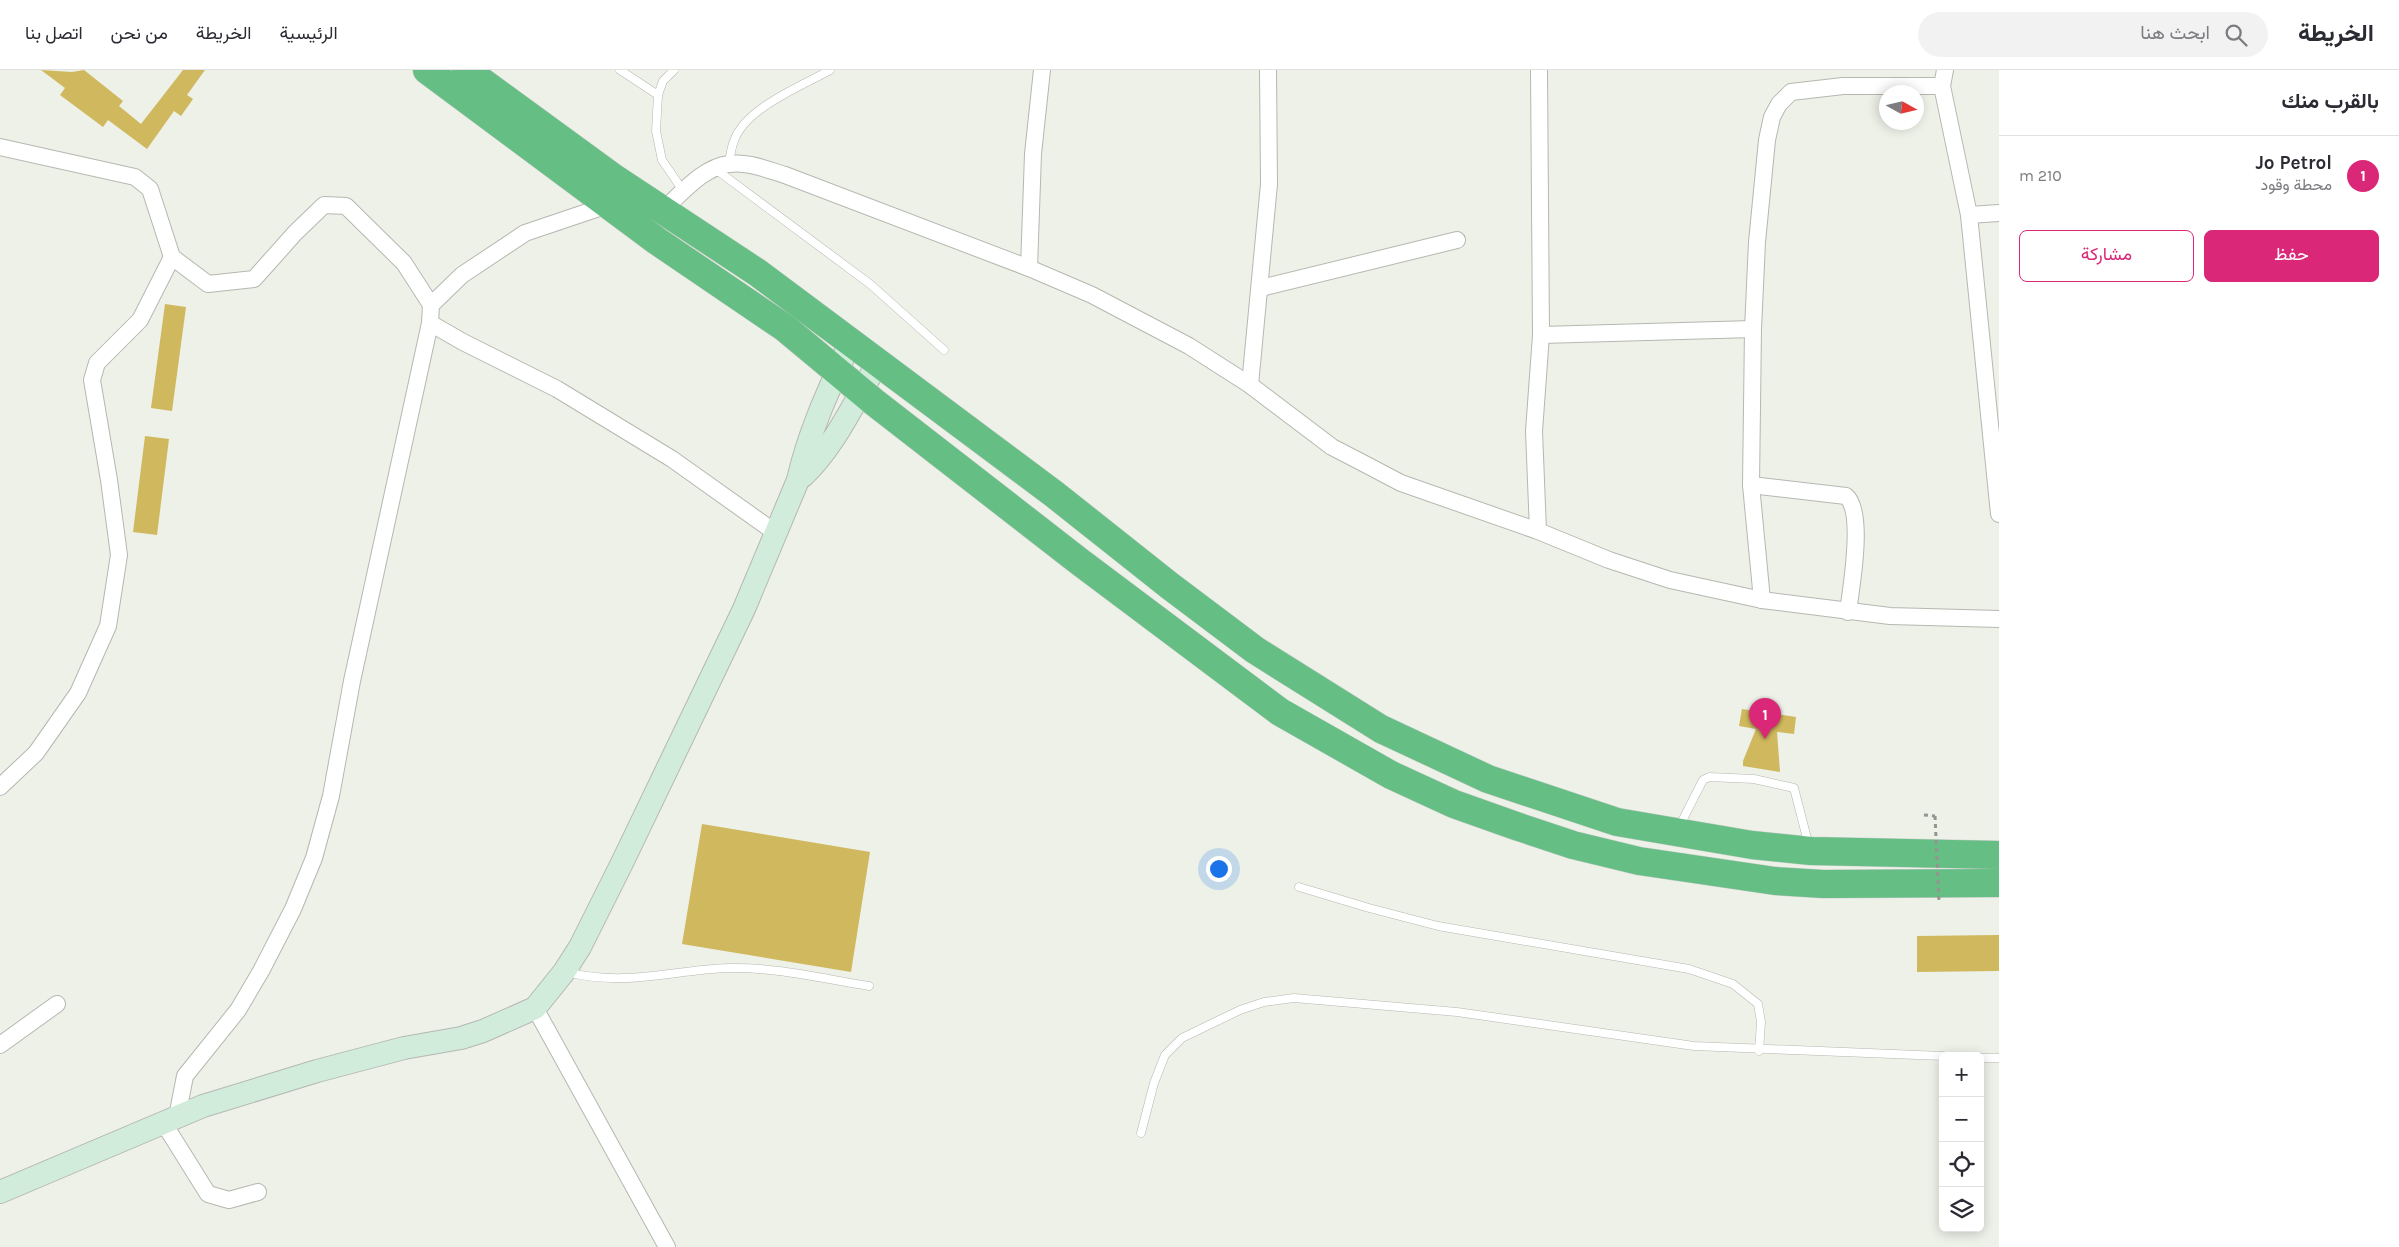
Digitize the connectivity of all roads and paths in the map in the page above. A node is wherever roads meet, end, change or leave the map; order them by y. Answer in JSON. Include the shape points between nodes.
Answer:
{"nodes":[{"id":1,"x":427,"y":70,"type":"edge"},
{"id":2,"x":466,"y":70,"type":"edge"},
{"id":3,"x":620,"y":70,"type":"edge"},
{"id":4,"x":674,"y":70,"type":"edge"},
{"id":5,"x":830,"y":70,"type":"edge"},
{"id":6,"x":1042,"y":70,"type":"edge"},
{"id":7,"x":1268,"y":70,"type":"edge"},
{"id":8,"x":1538,"y":70,"type":"edge"},
{"id":9,"x":1944,"y":78,"type":"edge"},
{"id":10,"x":658,"y":96,"type":"junction"},
{"id":11,"x":0,"y":147,"type":"edge"},
{"id":12,"x":721,"y":166,"type":"junction"},
{"id":13,"x":684,"y":192,"type":"junction"},
{"id":14,"x":608,"y":205,"type":"junction"},
{"id":15,"x":663,"y":210,"type":"junction"},
{"id":16,"x":1999,"y":213,"type":"edge"},
{"id":17,"x":1969,"y":215,"type":"junction"},
{"id":18,"x":1457,"y":240,"type":"dead end"},
{"id":19,"x":172,"y":257,"type":"junction"},
{"id":20,"x":1029,"y":268,"type":"junction"},
{"id":21,"x":1261,"y":288,"type":"junction"},
{"id":22,"x":431,"y":305,"type":"junction"},
{"id":23,"x":430,"y":323,"type":"junction"},
{"id":24,"x":1753,"y":329,"type":"junction"},
{"id":25,"x":1541,"y":335,"type":"junction"},
{"id":26,"x":851,"y":342,"type":"junction"},
{"id":27,"x":944,"y":350,"type":"dead end"},
{"id":28,"x":878,"y":363,"type":"junction"},
{"id":29,"x":838,"y":370,"type":"junction"},
{"id":30,"x":1250,"y":385,"type":"junction"},
{"id":31,"x":861,"y":391,"type":"junction"},
{"id":32,"x":798,"y":480,"type":"junction"},
{"id":33,"x":1751,"y":486,"type":"junction"},
{"id":34,"x":1999,"y":514,"type":"edge"},
{"id":35,"x":1538,"y":531,"type":"junction"},
{"id":36,"x":776,"y":533,"type":"junction"},
{"id":37,"x":1762,"y":600,"type":"junction"},
{"id":38,"x":1848,"y":612,"type":"junction"},
{"id":39,"x":1999,"y":619,"type":"edge"},
{"id":40,"x":0,"y":787,"type":"edge"},
{"id":41,"x":1924,"y":815,"type":"dead end"},
{"id":42,"x":1675,"y":834,"type":"junction"},
{"id":43,"x":1811,"y":851,"type":"junction"},
{"id":44,"x":1999,"y":855,"type":"edge"},
{"id":45,"x":1999,"y":884,"type":"edge"},
{"id":46,"x":1298,"y":887,"type":"dead end"},
{"id":47,"x":1939,"y":902,"type":"dead end"},
{"id":48,"x":564,"y":972,"type":"junction"},
{"id":49,"x":869,"y":986,"type":"dead end"},
{"id":50,"x":57,"y":1004,"type":"dead end"},
{"id":51,"x":535,"y":1008,"type":"junction"},
{"id":52,"x":0,"y":1045,"type":"edge"},
{"id":53,"x":1759,"y":1050,"type":"junction"},
{"id":54,"x":1939,"y":1056,"type":"edge"},
{"id":55,"x":1984,"y":1058,"type":"edge"},
{"id":56,"x":1999,"y":1058,"type":"edge"},
{"id":57,"x":170,"y":1120,"type":"junction"},
{"id":58,"x":1141,"y":1133,"type":"dead end"},
{"id":59,"x":0,"y":1192,"type":"edge"},
{"id":60,"x":258,"y":1192,"type":"dead end"},
{"id":61,"x":667,"y":1247,"type":"edge"}],
"edges":[{"from":1,"to":14,"type":"highway"},
{"from":2,"to":15,"type":"highway"},
{"from":3,"to":10,"type":"lane"},
{"from":4,"to":10,"type":"lane","via":[[663,81]]},
{"from":5,"to":12,"type":"lane","via":[[748,119]]},
{"from":6,"to":20,"type":"street","via":[[1033,154]]},
{"from":7,"to":21,"type":"street","via":[[1269,184]]},
{"from":8,"to":25,"type":"street"},
{"from":9,"to":17,"type":"street"},
{"from":9,"to":24,"type":"street","via":[[1791,92],[1779,104],[1772,117],[1767,140]]},
{"from":10,"to":13,"type":"lane","via":[[656,130],[662,160]]},
{"from":11,"to":19,"type":"street","via":[[135,177],[150,189]]},
{"from":12,"to":13,"type":"street"},
{"from":12,"to":20,"type":"street","via":[[747,165],[785,175]]},
{"from":12,"to":27,"type":"lane","via":[[870,284]]},
{"from":13,"to":15,"type":"street"},
{"from":14,"to":22,"type":"street","via":[[526,233],[462,275]]},
{"from":14,"to":29,"type":"highway","via":[[785,328]]},
{"from":15,"to":26,"type":"highway","via":[[758,273]]},
{"from":16,"to":17,"type":"street"},
{"from":17,"to":34,"type":"street"},
{"from":18,"to":21,"type":"street"},
{"from":19,"to":22,"type":"street","via":[[208,284],[254,278],[324,205],[346,206],[404,263]]},
{"from":19,"to":40,"type":"street","via":[[140,320],[97,363],[92,380],[119,555],[108,626],[78,693],[36,753]]},
{"from":20,"to":30,"type":"street","via":[[1092,295],[1189,346]]},
{"from":21,"to":30,"type":"street"},
{"from":22,"to":23,"type":"street"},
{"from":23,"to":36,"type":"street","via":[[557,389],[672,459]]},
{"from":23,"to":57,"type":"street","via":[[352,681],[331,796],[314,858],[293,909],[238,1010],[185,1076]]},
{"from":24,"to":25,"type":"street"},
{"from":24,"to":33,"type":"street"},
{"from":25,"to":35,"type":"street","via":[[1534,432]]},
{"from":26,"to":28,"type":"highway"},
{"from":26,"to":29,"type":"street"},
{"from":28,"to":31,"type":"street"},
{"from":28,"to":42,"type":"highway","via":[[1255,650],[1381,729],[1488,779],[1617,822]]},
{"from":29,"to":31,"type":"highway"},
{"from":29,"to":32,"type":"street","via":[[818,413]]},
{"from":30,"to":35,"type":"street","via":[[1332,446],[1361,462],[1401,482]]},
{"from":31,"to":32,"type":"street","via":[[816,462]]},
{"from":31,"to":45,"type":"highway","via":[[1280,712],[1391,774],[1454,804],[1573,845],[1639,861],[1716,874],[1823,884]]},
{"from":32,"to":36,"type":"street"},
{"from":33,"to":37,"type":"street"},
{"from":33,"to":38,"type":"street","via":[[1846,496],[1851,500],[1856,521]]},
{"from":35,"to":37,"type":"street","via":[[1670,580]]},
{"from":36,"to":48,"type":"street","via":[[744,609],[652,802],[584,939]]},
{"from":37,"to":38,"type":"street"},
{"from":38,"to":39,"type":"street"},
{"from":41,"to":47,"type":"path","bridge":true,"via":[[1935,816]]},
{"from":42,"to":43,"type":"highway"},
{"from":42,"to":43,"type":"lane","via":[[1703,780],[1709,777],[1754,779],[1794,788]]},
{"from":43,"to":44,"type":"highway"},
{"from":46,"to":53,"type":"lane","via":[[1438,926],[1689,969],[1733,984],[1758,1004],[1761,1022]]},
{"from":48,"to":49,"type":"lane","via":[[592,978],[623,979],[729,968],[760,969]]},
{"from":48,"to":51,"type":"street"},
{"from":50,"to":52,"type":"street"},
{"from":51,"to":57,"type":"street","via":[[476,1034],[404,1048],[317,1071],[204,1106]]},
{"from":51,"to":61,"type":"street"},
{"from":53,"to":54,"type":"lane"},
{"from":53,"to":58,"type":"lane","via":[[1694,1046],[1457,1012],[1294,998],[1264,1002],[1182,1038],[1165,1055]]},
{"from":55,"to":56,"type":"lane"},
{"from":57,"to":59,"type":"street"},
{"from":57,"to":60,"type":"street","via":[[208,1194],[229,1200]]}]}
